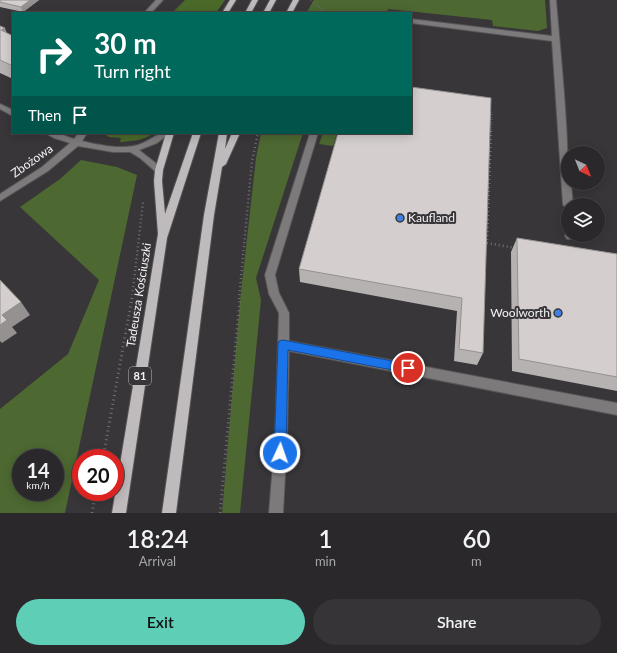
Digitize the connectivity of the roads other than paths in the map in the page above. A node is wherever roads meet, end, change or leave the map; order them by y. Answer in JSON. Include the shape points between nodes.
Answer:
{"nodes":[{"id":1,"x":160,"y":0,"type":"edge"},
{"id":2,"x":233,"y":0,"type":"edge"},
{"id":3,"x":255,"y":0,"type":"edge"},
{"id":4,"x":273,"y":0,"type":"edge"},
{"id":5,"x":296,"y":0,"type":"edge"},
{"id":6,"x":553,"y":0,"type":"edge"},
{"id":7,"x":148,"y":12,"type":"edge"},
{"id":8,"x":225,"y":12,"type":"edge"},
{"id":9,"x":249,"y":12,"type":"edge"},
{"id":10,"x":267,"y":12,"type":"edge"},
{"id":11,"x":290,"y":12,"type":"edge"},
{"id":12,"x":412,"y":21,"type":"edge"},
{"id":13,"x":557,"y":38,"type":"junction"},
{"id":14,"x":0,"y":106,"type":"edge"},
{"id":15,"x":12,"y":112,"type":"edge"},
{"id":16,"x":52,"y":134,"type":"edge"},
{"id":17,"x":82,"y":134,"type":"edge"},
{"id":18,"x":164,"y":134,"type":"edge"},
{"id":19,"x":170,"y":134,"type":"edge"},
{"id":20,"x":198,"y":134,"type":"edge"},
{"id":21,"x":223,"y":134,"type":"edge"},
{"id":22,"x":236,"y":134,"type":"edge"},
{"id":23,"x":314,"y":134,"type":"edge"},
{"id":24,"x":76,"y":143,"type":"junction"},
{"id":25,"x":131,"y":149,"type":"junction"},
{"id":26,"x":159,"y":170,"type":"junction"},
{"id":27,"x":216,"y":177,"type":"junction"},
{"id":28,"x":0,"y":198,"type":"edge"},
{"id":29,"x":568,"y":198,"type":"edge"},
{"id":30,"x":162,"y":238,"type":"junction"},
{"id":31,"x":283,"y":344,"type":"junction"},
{"id":32,"x":617,"y":409,"type":"edge"},
{"id":33,"x":119,"y":513,"type":"edge"},
{"id":34,"x":169,"y":513,"type":"edge"},
{"id":35,"x":276,"y":513,"type":"edge"}],
"edges":[{"from":1,"to":7,"type":"street"},
{"from":2,"to":8,"type":"main road"},
{"from":3,"to":9,"type":"main road"},
{"from":4,"to":10,"type":"main road"},
{"from":5,"to":11,"type":"main road"},
{"from":6,"to":13,"type":"street"},
{"from":12,"to":13,"type":"street"},
{"from":13,"to":29,"type":"street"},
{"from":14,"to":15,"type":"street"},
{"from":16,"to":24,"type":"street"},
{"from":17,"to":24,"type":"street","name":"Zbożowa"},
{"from":18,"to":25,"type":"street"},
{"from":19,"to":26,"type":"main road"},
{"from":20,"to":30,"type":"main road","name":"Tadeusza Kościuszki","number":"81"},
{"from":21,"to":27,"type":"main road"},
{"from":22,"to":27,"type":"main road"},
{"from":23,"to":31,"type":"street","via":[[270,275],[274,294],[284,313]]},
{"from":24,"to":25,"type":"street"},
{"from":24,"to":28,"type":"street","name":"Zbożowa","via":[[61,157]]},
{"from":25,"to":26,"type":"street","via":[[148,159]]},
{"from":26,"to":30,"type":"main road"},
{"from":27,"to":34,"type":"main road"},
{"from":30,"to":33,"type":"main road","name":"Tadeusza Kościuszki","number":"81"},
{"from":31,"to":32,"type":"street"},
{"from":31,"to":35,"type":"street"}]}
